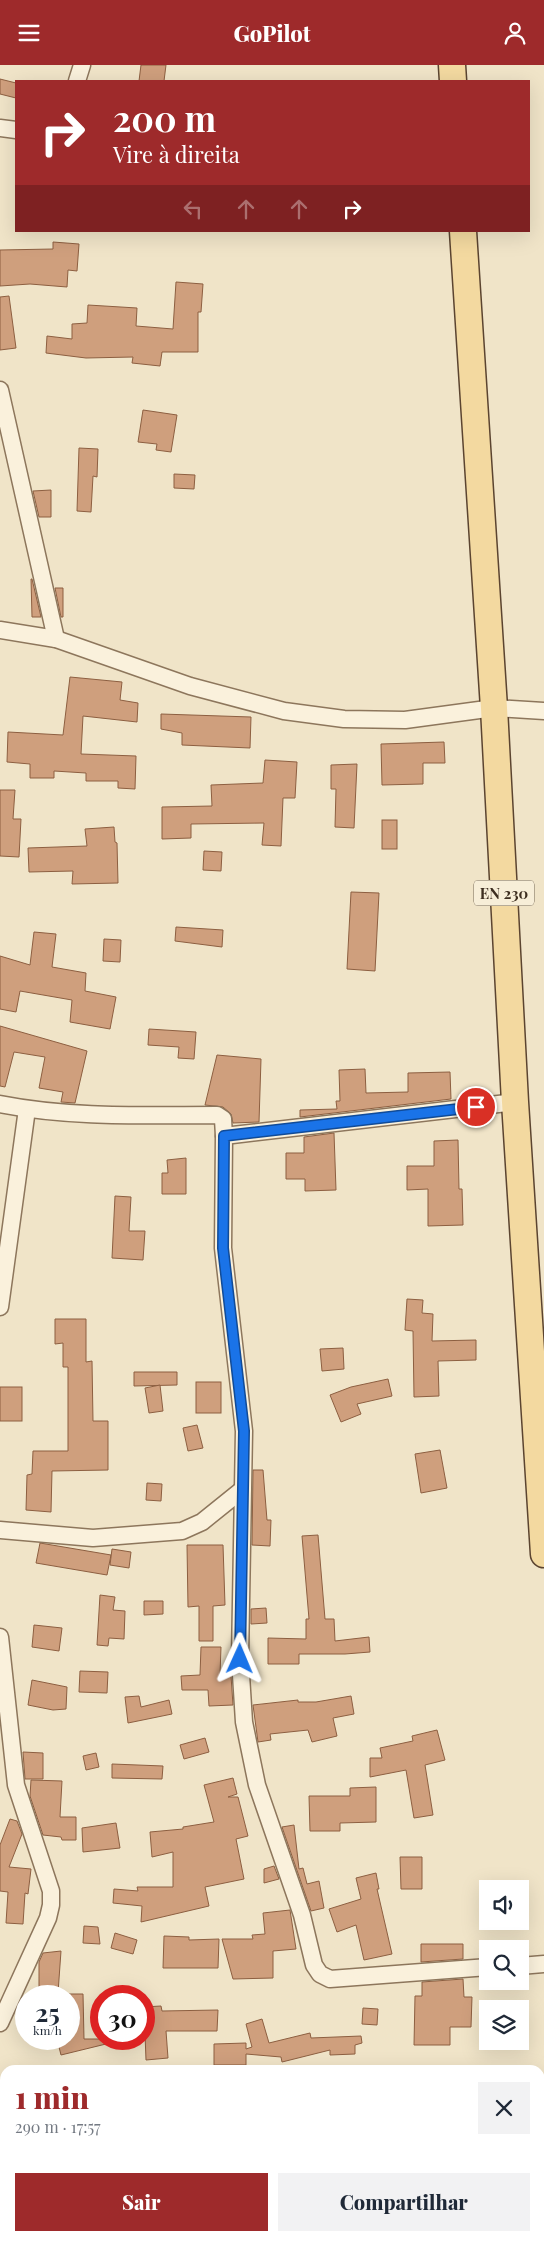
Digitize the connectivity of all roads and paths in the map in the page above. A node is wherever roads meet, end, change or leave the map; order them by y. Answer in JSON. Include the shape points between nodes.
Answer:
{"nodes":[{"id":1,"x":82,"y":65,"type":"edge"},
{"id":2,"x":452,"y":65,"type":"edge"},
{"id":3,"x":77,"y":80,"type":"edge"},
{"id":4,"x":453,"y":80,"type":"edge"},
{"id":5,"x":0,"y":128,"type":"edge"},
{"id":6,"x":15,"y":130,"type":"edge"},
{"id":7,"x":463,"y":232,"type":"edge"},
{"id":8,"x":0,"y":390,"type":"edge"},
{"id":9,"x":0,"y":630,"type":"edge"},
{"id":10,"x":56,"y":639,"type":"junction"},
{"id":11,"x":494,"y":708,"type":"junction"},
{"id":12,"x":544,"y":711,"type":"edge"},
{"id":13,"x":515,"y":1102,"type":"junction"},
{"id":14,"x":0,"y":1104,"type":"edge"},
{"id":15,"x":27,"y":1109,"type":"junction"},
{"id":16,"x":224,"y":1136,"type":"junction"},
{"id":17,"x":0,"y":1307,"type":"edge"},
{"id":18,"x":243,"y":1489,"type":"junction"},
{"id":19,"x":543,"y":1527,"type":"edge"},
{"id":20,"x":0,"y":1530,"type":"edge"},
{"id":21,"x":544,"y":1554,"type":"edge"},
{"id":22,"x":0,"y":1637,"type":"edge"},
{"id":23,"x":544,"y":1964,"type":"edge"},
{"id":24,"x":529,"y":1965,"type":"edge"},
{"id":25,"x":479,"y":1968,"type":"edge"},
{"id":26,"x":0,"y":2023,"type":"edge"}],
"edges":[{"from":1,"to":3,"type":"street"},
{"from":2,"to":4,"type":"main road"},
{"from":5,"to":6,"type":"street"},
{"from":7,"to":11,"type":"main road","number":"EN 230"},
{"from":8,"to":10,"type":"street"},
{"from":9,"to":10,"type":"street"},
{"from":10,"to":11,"type":"street","via":[[190,686],[284,711],[344,719],[405,719]]},
{"from":11,"to":12,"type":"street"},
{"from":11,"to":13,"type":"main road","number":"EN 230"},
{"from":13,"to":16,"type":"street"},
{"from":13,"to":19,"type":"main road","number":"EN 230"},
{"from":14,"to":15,"type":"street"},
{"from":15,"to":16,"type":"street","via":[[84,1114],[217,1115],[223,1119]]},
{"from":15,"to":17,"type":"street"},
{"from":16,"to":18,"type":"street","via":[[223,1248],[244,1431]]},
{"from":18,"to":20,"type":"street","via":[[202,1522],[182,1531],[93,1538]]},
{"from":18,"to":25,"type":"street","via":[[240,1659],[244,1722],[257,1785],[302,1915],[314,1965],[320,1974],[330,1979]]},
{"from":19,"to":21,"type":"main road","number":"EN 230"},
{"from":22,"to":26,"type":"street","via":[[16,1785],[52,1905]]},
{"from":23,"to":24,"type":"street"}]}
